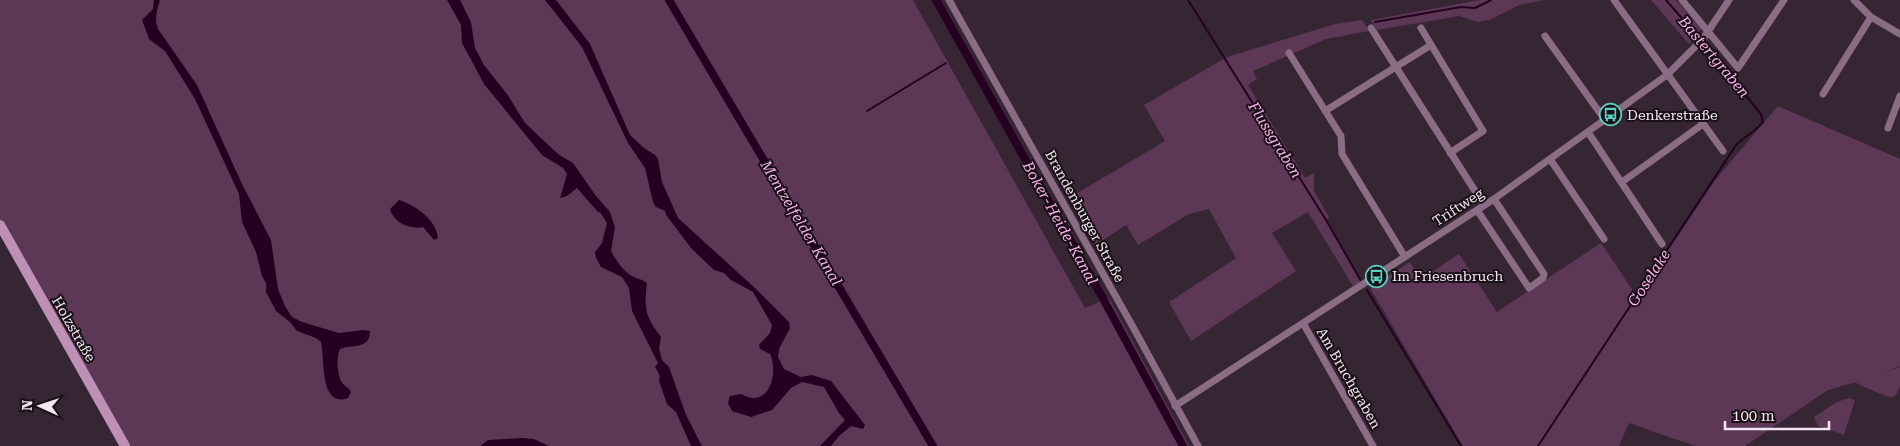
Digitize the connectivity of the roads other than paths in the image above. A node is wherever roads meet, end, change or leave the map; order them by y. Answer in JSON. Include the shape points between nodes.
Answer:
{"nodes":[{"id":1,"x":949,"y":0,"type":"edge"},
{"id":2,"x":1614,"y":0,"type":"edge"},
{"id":3,"x":1682,"y":0,"type":"edge"},
{"id":4,"x":1729,"y":0,"type":"edge"},
{"id":5,"x":1784,"y":0,"type":"edge"},
{"id":6,"x":1854,"y":0,"type":"edge"},
{"id":7,"x":1871,"y":17,"type":"junction"},
{"id":8,"x":1371,"y":28,"type":"dead end"},
{"id":9,"x":1421,"y":28,"type":"dead end"},
{"id":10,"x":1709,"y":30,"type":"junction"},
{"id":11,"x":1900,"y":34,"type":"edge"},
{"id":12,"x":1545,"y":36,"type":"dead end"},
{"id":13,"x":1431,"y":45,"type":"junction"},
{"id":14,"x":1289,"y":53,"type":"dead end"},
{"id":15,"x":1395,"y":67,"type":"junction"},
{"id":16,"x":1667,"y":74,"type":"junction"},
{"id":17,"x":1822,"y":94,"type":"dead end"},
{"id":18,"x":1900,"y":96,"type":"edge"},
{"id":19,"x":1325,"y":111,"type":"junction"},
{"id":20,"x":1605,"y":120,"type":"junction"},
{"id":21,"x":1703,"y":124,"type":"junction"},
{"id":22,"x":1888,"y":128,"type":"dead end"},
{"id":23,"x":1588,"y":132,"type":"junction"},
{"id":24,"x":1723,"y":151,"type":"dead end"},
{"id":25,"x":1450,"y":153,"type":"junction"},
{"id":26,"x":1550,"y":159,"type":"junction"},
{"id":27,"x":1622,"y":182,"type":"junction"},
{"id":28,"x":1494,"y":199,"type":"junction"},
{"id":29,"x":1484,"y":205,"type":"junction"},
{"id":30,"x":1477,"y":210,"type":"junction"},
{"id":31,"x":0,"y":226,"type":"edge"},
{"id":32,"x":1604,"y":239,"type":"dead end"},
{"id":33,"x":1662,"y":244,"type":"dead end"},
{"id":34,"x":1405,"y":257,"type":"junction"},
{"id":35,"x":1303,"y":323,"type":"junction"},
{"id":36,"x":1175,"y":406,"type":"junction"},
{"id":37,"x":125,"y":446,"type":"edge"},
{"id":38,"x":1198,"y":446,"type":"edge"},
{"id":39,"x":1373,"y":446,"type":"edge"}],
"edges":[{"from":1,"to":36,"type":"street","name":"Brandenburger Straße"},
{"from":2,"to":16,"type":"street"},
{"from":3,"to":10,"type":"street"},
{"from":4,"to":10,"type":"street","name":"Triftweg"},
{"from":5,"to":10,"type":"street","via":[[1738,68]]},
{"from":6,"to":7,"type":"street"},
{"from":7,"to":11,"type":"street"},
{"from":7,"to":17,"type":"street"},
{"from":8,"to":15,"type":"street"},
{"from":9,"to":13,"type":"street"},
{"from":10,"to":16,"type":"street","name":"Triftweg"},
{"from":12,"to":20,"type":"street"},
{"from":13,"to":15,"type":"street"},
{"from":13,"to":25,"type":"street","via":[[1483,131]]},
{"from":14,"to":19,"type":"street"},
{"from":15,"to":19,"type":"street"},
{"from":15,"to":25,"type":"street"},
{"from":16,"to":20,"type":"street","name":"Triftweg"},
{"from":16,"to":21,"type":"street"},
{"from":18,"to":22,"type":"street"},
{"from":19,"to":34,"type":"street","via":[[1341,136],[1342,154]]},
{"from":20,"to":23,"type":"street","name":"Triftweg"},
{"from":21,"to":24,"type":"street"},
{"from":21,"to":27,"type":"street"},
{"from":23,"to":26,"type":"street","name":"Triftweg"},
{"from":23,"to":27,"type":"street"},
{"from":25,"to":29,"type":"street"},
{"from":26,"to":28,"type":"street","name":"Triftweg"},
{"from":26,"to":32,"type":"street"},
{"from":27,"to":33,"type":"street"},
{"from":28,"to":29,"type":"street","name":"Triftweg"},
{"from":28,"to":30,"type":"street","via":[[1544,274],[1529,288]]},
{"from":29,"to":30,"type":"street","name":"Triftweg"},
{"from":30,"to":34,"type":"street","name":"Triftweg"},
{"from":31,"to":37,"type":"main road","name":"Holzstraße"},
{"from":34,"to":35,"type":"street","name":"Triftweg"},
{"from":35,"to":36,"type":"street","name":"Triftweg"},
{"from":35,"to":39,"type":"street","name":"Am Bruchgraben"},
{"from":36,"to":38,"type":"street","name":"Brandenburger Straße"}]}
